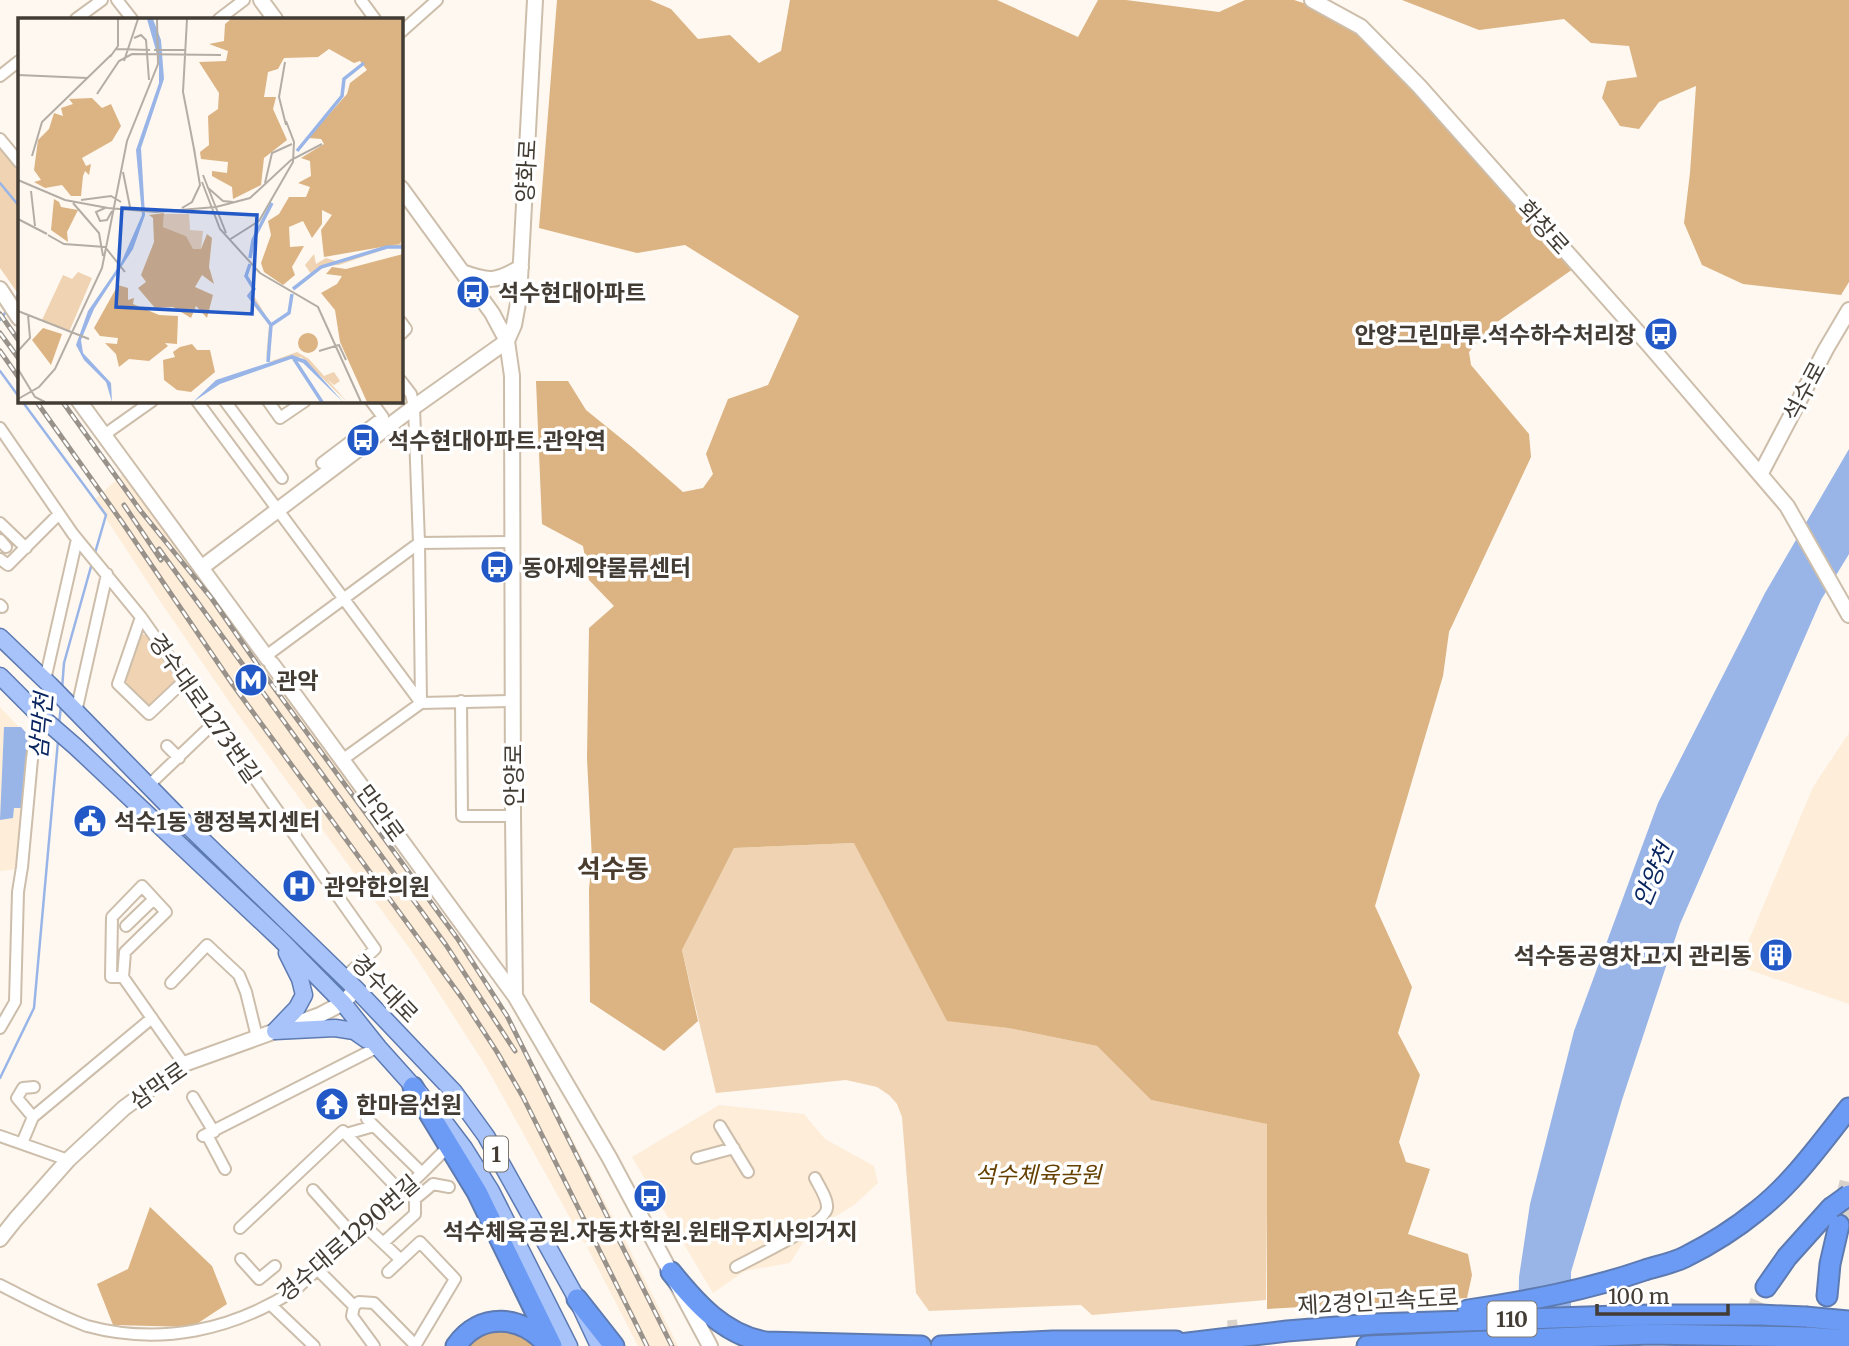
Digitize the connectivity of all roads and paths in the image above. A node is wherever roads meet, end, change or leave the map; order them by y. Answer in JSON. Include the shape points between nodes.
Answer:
{"nodes":[{"id":1,"x":102,"y":0,"type":"edge"},
{"id":2,"x":117,"y":0,"type":"edge"},
{"id":3,"x":244,"y":0,"type":"edge"},
{"id":4,"x":261,"y":0,"type":"edge"},
{"id":5,"x":361,"y":0,"type":"edge"},
{"id":6,"x":437,"y":0,"type":"edge"},
{"id":7,"x":535,"y":0,"type":"edge"},
{"id":8,"x":1312,"y":0,"type":"edge"},
{"id":9,"x":77,"y":18,"type":"edge"},
{"id":10,"x":131,"y":18,"type":"edge"},
{"id":11,"x":220,"y":18,"type":"edge"},
{"id":12,"x":274,"y":18,"type":"edge"},
{"id":13,"x":374,"y":18,"type":"edge"},
{"id":14,"x":402,"y":31,"type":"edge"},
{"id":15,"x":18,"y":62,"type":"edge"},
{"id":16,"x":0,"y":76,"type":"edge"},
{"id":17,"x":0,"y":139,"type":"edge"},
{"id":18,"x":18,"y":161,"type":"edge"},
{"id":19,"x":402,"y":189,"type":"edge"},
{"id":20,"x":521,"y":267,"type":"junction"},
{"id":21,"x":462,"y":272,"type":"junction"},
{"id":22,"x":1,"y":290,"type":"edge"},
{"id":23,"x":1849,"y":310,"type":"edge"},
{"id":24,"x":18,"y":316,"type":"edge"},
{"id":25,"x":507,"y":341,"type":"junction"},
{"id":26,"x":402,"y":382,"type":"edge"},
{"id":27,"x":80,"y":402,"type":"edge"},
{"id":28,"x":151,"y":402,"type":"edge"},
{"id":29,"x":198,"y":402,"type":"edge"},
{"id":30,"x":226,"y":402,"type":"edge"},
{"id":31,"x":269,"y":402,"type":"edge"},
{"id":32,"x":304,"y":402,"type":"edge"},
{"id":33,"x":372,"y":402,"type":"edge"},
{"id":34,"x":414,"y":407,"type":"junction"},
{"id":35,"x":0,"y":428,"type":"edge"},
{"id":36,"x":104,"y":435,"type":"junction"},
{"id":37,"x":322,"y":463,"type":"dead end"},
{"id":38,"x":1761,"y":473,"type":"junction"},
{"id":39,"x":282,"y":478,"type":"dead end"},
{"id":40,"x":278,"y":509,"type":"junction"},
{"id":41,"x":60,"y":514,"type":"junction"},
{"id":42,"x":0,"y":523,"type":"edge"},
{"id":43,"x":78,"y":540,"type":"junction"},
{"id":44,"x":513,"y":542,"type":"junction"},
{"id":45,"x":419,"y":543,"type":"junction"},
{"id":46,"x":26,"y":548,"type":"junction"},
{"id":47,"x":0,"y":559,"type":"edge"},
{"id":48,"x":201,"y":568,"type":"junction"},
{"id":49,"x":105,"y":573,"type":"junction"},
{"id":50,"x":344,"y":598,"type":"junction"},
{"id":51,"x":1849,"y":615,"type":"edge"},
{"id":52,"x":141,"y":617,"type":"junction"},
{"id":53,"x":0,"y":637,"type":"edge"},
{"id":54,"x":150,"y":638,"type":"dead end"},
{"id":55,"x":268,"y":660,"type":"junction"},
{"id":56,"x":0,"y":676,"type":"edge"},
{"id":57,"x":182,"y":682,"type":"junction"},
{"id":58,"x":48,"y":683,"type":"junction"},
{"id":59,"x":461,"y":701,"type":"junction"},
{"id":60,"x":512,"y":701,"type":"junction"},
{"id":61,"x":421,"y":703,"type":"junction"},
{"id":62,"x":75,"y":711,"type":"junction"},
{"id":63,"x":38,"y":714,"type":"junction"},
{"id":64,"x":215,"y":722,"type":"junction"},
{"id":65,"x":167,"y":746,"type":"dead end"},
{"id":66,"x":179,"y":758,"type":"junction"},
{"id":67,"x":342,"y":760,"type":"junction"},
{"id":68,"x":148,"y":786,"type":"junction"},
{"id":69,"x":513,"y":816,"type":"junction"},
{"id":70,"x":154,"y":899,"type":"junction"},
{"id":71,"x":126,"y":926,"type":"dead end"},
{"id":72,"x":280,"y":939,"type":"junction"},
{"id":73,"x":111,"y":951,"type":"junction"},
{"id":74,"x":125,"y":952,"type":"junction"},
{"id":75,"x":123,"y":977,"type":"junction"},
{"id":76,"x":171,"y":983,"type":"dead end"},
{"id":77,"x":350,"y":983,"type":"junction"},
{"id":78,"x":515,"y":996,"type":"junction"},
{"id":79,"x":343,"y":1003,"type":"junction"},
{"id":80,"x":152,"y":1018,"type":"junction"},
{"id":81,"x":0,"y":1028,"type":"edge"},
{"id":82,"x":275,"y":1031,"type":"junction"},
{"id":83,"x":257,"y":1037,"type":"junction"},
{"id":84,"x":378,"y":1047,"type":"junction"},
{"id":85,"x":184,"y":1064,"type":"junction"},
{"id":86,"x":34,"y":1087,"type":"dead end"},
{"id":87,"x":413,"y":1087,"type":"junction"},
{"id":88,"x":193,"y":1097,"type":"dead end"},
{"id":89,"x":1849,"y":1108,"type":"edge"},
{"id":90,"x":33,"y":1117,"type":"junction"},
{"id":91,"x":720,"y":1126,"type":"dead end"},
{"id":92,"x":208,"y":1134,"type":"junction"},
{"id":93,"x":346,"y":1134,"type":"junction"},
{"id":94,"x":0,"y":1136,"type":"edge"},
{"id":95,"x":22,"y":1143,"type":"junction"},
{"id":96,"x":449,"y":1146,"type":"junction"},
{"id":97,"x":733,"y":1148,"type":"junction"},
{"id":98,"x":697,"y":1158,"type":"dead end"},
{"id":99,"x":68,"y":1160,"type":"junction"},
{"id":100,"x":225,"y":1169,"type":"dead end"},
{"id":101,"x":748,"y":1172,"type":"dead end"},
{"id":102,"x":422,"y":1173,"type":"junction"},
{"id":103,"x":815,"y":1178,"type":"dead end"},
{"id":104,"x":449,"y":1187,"type":"dead end"},
{"id":105,"x":313,"y":1190,"type":"dead end"},
{"id":106,"x":401,"y":1192,"type":"junction"},
{"id":107,"x":1849,"y":1195,"type":"edge"},
{"id":108,"x":1835,"y":1216,"type":"junction"},
{"id":109,"x":365,"y":1226,"type":"junction"},
{"id":110,"x":240,"y":1228,"type":"dead end"},
{"id":111,"x":354,"y":1236,"type":"junction"},
{"id":112,"x":0,"y":1239,"type":"edge"},
{"id":113,"x":383,"y":1242,"type":"junction"},
{"id":114,"x":241,"y":1259,"type":"dead end"},
{"id":115,"x":401,"y":1260,"type":"junction"},
{"id":116,"x":275,"y":1266,"type":"dead end"},
{"id":117,"x":736,"y":1267,"type":"dead end"},
{"id":118,"x":318,"y":1270,"type":"junction"},
{"id":119,"x":388,"y":1272,"type":"dead end"},
{"id":120,"x":671,"y":1272,"type":"junction"},
{"id":121,"x":0,"y":1285,"type":"edge"},
{"id":122,"x":1766,"y":1287,"type":"tunnel mouth"},
{"id":123,"x":1827,"y":1296,"type":"dead end"},
{"id":124,"x":577,"y":1299,"type":"junction"},
{"id":125,"x":271,"y":1305,"type":"junction"},
{"id":126,"x":354,"y":1306,"type":"junction"},
{"id":127,"x":1849,"y":1321,"type":"edge"},
{"id":128,"x":1374,"y":1324,"type":"junction"},
{"id":129,"x":1650,"y":1325,"type":"junction"},
{"id":130,"x":1806,"y":1327,"type":"junction"},
{"id":131,"x":1849,"y":1340,"type":"edge"},
{"id":132,"x":1202,"y":1341,"type":"junction"},
{"id":133,"x":1373,"y":1345,"type":"edge"},
{"id":134,"x":314,"y":1346,"type":"edge"},
{"id":135,"x":374,"y":1346,"type":"edge"},
{"id":136,"x":415,"y":1346,"type":"edge"},
{"id":137,"x":456,"y":1346,"type":"edge"},
{"id":138,"x":550,"y":1346,"type":"edge"},
{"id":139,"x":569,"y":1346,"type":"edge"},
{"id":140,"x":599,"y":1346,"type":"edge"},
{"id":141,"x":614,"y":1346,"type":"edge"},
{"id":142,"x":710,"y":1346,"type":"edge"},
{"id":143,"x":921,"y":1346,"type":"edge"},
{"id":144,"x":941,"y":1346,"type":"edge"},
{"id":145,"x":1163,"y":1346,"type":"edge"},
{"id":146,"x":1367,"y":1346,"type":"edge"},
{"id":147,"x":1729,"y":1346,"type":"edge"}],
"edges":[{"from":1,"to":9,"type":"street"},
{"from":2,"to":10,"type":"street"},
{"from":3,"to":11,"type":"street"},
{"from":4,"to":12,"type":"street"},
{"from":5,"to":13,"type":"street"},
{"from":6,"to":14,"type":"street"},
{"from":7,"to":20,"type":"street","name":"양화로"},
{"from":8,"to":38,"type":"street","name":"화창로","via":[[1361,27],[1419,86]]},
{"from":15,"to":16,"type":"street"},
{"from":17,"to":18,"type":"street"},
{"from":19,"to":21,"type":"street","name":"안양로"},
{"from":20,"to":21,"type":"street","via":[[495,279]]},
{"from":20,"to":25,"type":"street","name":"양화로","via":[[514,325]]},
{"from":21,"to":25,"type":"street","name":"안양로"},
{"from":22,"to":24,"type":"street"},
{"from":23,"to":38,"type":"street","name":"석수로"},
{"from":25,"to":34,"type":"street"},
{"from":25,"to":44,"type":"street","name":"안양로","via":[[512,376]]},
{"from":26,"to":34,"type":"street"},
{"from":27,"to":36,"type":"street","name":"만안로"},
{"from":28,"to":36,"type":"street"},
{"from":29,"to":40,"type":"street"},
{"from":30,"to":39,"type":"street"},
{"from":31,"to":32,"type":"street","via":[[280,418]]},
{"from":33,"to":37,"type":"street","via":[[383,417]]},
{"from":34,"to":40,"type":"street"},
{"from":34,"to":45,"type":"street"},
{"from":35,"to":41,"type":"street"},
{"from":36,"to":48,"type":"street","name":"만안로"},
{"from":38,"to":51,"type":"street","name":"화창로","via":[[1787,506]]},
{"from":40,"to":48,"type":"street"},
{"from":40,"to":50,"type":"street"},
{"from":41,"to":43,"type":"street"},
{"from":41,"to":46,"type":"street"},
{"from":42,"to":46,"type":"street"},
{"from":43,"to":49,"type":"street","name":"경수대로1273번길"},
{"from":43,"to":58,"type":"street"},
{"from":44,"to":45,"type":"street"},
{"from":44,"to":60,"type":"street","name":"안양로"},
{"from":45,"to":50,"type":"street"},
{"from":45,"to":61,"type":"street"},
{"from":46,"to":47,"type":"street","via":[[8,565]]},
{"from":48,"to":55,"type":"street","name":"만안로"},
{"from":49,"to":52,"type":"street","name":"경수대로1273번길"},
{"from":49,"to":62,"type":"street"},
{"from":50,"to":55,"type":"street"},
{"from":50,"to":61,"type":"street"},
{"from":52,"to":57,"type":"street","name":"경수대로1273번길"},
{"from":52,"to":57,"type":"street","via":[[118,684],[149,714]]},
{"from":53,"to":58,"type":"main road","number":"1"},
{"from":54,"to":57,"type":"street"},
{"from":55,"to":67,"type":"street","name":"만안로"},
{"from":56,"to":63,"type":"main road","number":"1"},
{"from":57,"to":64,"type":"street","name":"경수대로1273번길"},
{"from":58,"to":62,"type":"main road","number":"1"},
{"from":59,"to":60,"type":"street"},
{"from":59,"to":61,"type":"street"},
{"from":59,"to":69,"type":"street","via":[[462,816]]},
{"from":60,"to":69,"type":"street","name":"안양로"},
{"from":61,"to":67,"type":"street"},
{"from":62,"to":68,"type":"main road","name":"경수대로","number":"1"},
{"from":63,"to":72,"type":"main road","name":"경수대로","number":"1"},
{"from":63,"to":81,"type":"street","via":[[18,892],[15,1002]]},
{"from":64,"to":66,"type":"street"},
{"from":64,"to":77,"type":"street","name":"경수대로1273번길","via":[[376,949]]},
{"from":65,"to":66,"type":"street"},
{"from":66,"to":68,"type":"street"},
{"from":67,"to":78,"type":"street","name":"만안로"},
{"from":68,"to":77,"type":"main road","name":"경수대로","number":"1"},
{"from":69,"to":78,"type":"street","name":"안양로"},
{"from":70,"to":71,"type":"street"},
{"from":70,"to":73,"type":"street","via":[[142,886],[112,917]]},
{"from":70,"to":74,"type":"street","via":[[166,912]]},
{"from":72,"to":79,"type":"main road","name":"경수대로","number":"1"},
{"from":72,"to":82,"type":"main road","via":[[304,995]]},
{"from":73,"to":74,"type":"street"},
{"from":73,"to":75,"type":"street","via":[[111,977]]},
{"from":74,"to":75,"type":"street"},
{"from":75,"to":80,"type":"street"},
{"from":76,"to":83,"type":"street","via":[[207,945],[239,975]]},
{"from":77,"to":79,"type":"street","name":"삼막로"},
{"from":77,"to":124,"type":"main road","name":"경수대로","number":"1","via":[[454,1092],[486,1136]]},
{"from":78,"to":120,"type":"street","name":"안양로"},
{"from":79,"to":82,"type":"street","name":"삼막로"},
{"from":79,"to":84,"type":"main road","name":"경수대로","number":"1"},
{"from":80,"to":85,"type":"street"},
{"from":80,"to":90,"type":"street"},
{"from":82,"to":83,"type":"street","name":"삼막로"},
{"from":82,"to":84,"type":"main road","via":[[335,1028],[354,1031]]},
{"from":83,"to":85,"type":"street","name":"삼막로"},
{"from":84,"to":87,"type":"main road","name":"경수대로","number":"1"},
{"from":84,"to":92,"type":"street"},
{"from":85,"to":99,"type":"street","name":"삼막로","via":[[124,1108]]},
{"from":86,"to":90,"type":"street","via":[[23,1088],[18,1098]]},
{"from":87,"to":96,"type":"highway"},
{"from":87,"to":139,"type":"main road","name":"경수대로","number":"1","via":[[441,1116],[491,1191]]},
{"from":88,"to":92,"type":"street"},
{"from":89,"to":128,"type":"highway","via":[[1760,1210],[1683,1258],[1555,1295]]},
{"from":90,"to":95,"type":"street"},
{"from":91,"to":97,"type":"street"},
{"from":92,"to":100,"type":"street"},
{"from":93,"to":102,"type":"street","via":[[371,1123]]},
{"from":93,"to":106,"type":"street"},
{"from":93,"to":110,"type":"street","via":[[343,1131]]},
{"from":94,"to":95,"type":"street"},
{"from":95,"to":99,"type":"street"},
{"from":96,"to":102,"type":"street","name":"경수대로1290번길"},
{"from":96,"to":138,"type":"highway","via":[[477,1192]]},
{"from":97,"to":98,"type":"street"},
{"from":97,"to":101,"type":"street"},
{"from":99,"to":112,"type":"street","name":"삼막로"},
{"from":102,"to":106,"type":"street","name":"경수대로1290번길"},
{"from":103,"to":117,"type":"street","via":[[828,1205],[826,1214]]},
{"from":104,"to":113,"type":"street","via":[[433,1184],[415,1199],[415,1214]]},
{"from":105,"to":111,"type":"street"},
{"from":106,"to":109,"type":"street","name":"경수대로1290번길"},
{"from":107,"to":108,"type":"highway","bridge":true},
{"from":108,"to":122,"type":"highway","via":[[1787,1257]]},
{"from":108,"to":123,"type":"highway"},
{"from":109,"to":111,"type":"street","name":"경수대로1290번길"},
{"from":109,"to":113,"type":"street"},
{"from":111,"to":118,"type":"street","name":"경수대로1290번길"},
{"from":113,"to":115,"type":"street"},
{"from":114,"to":116,"type":"street","via":[[259,1279]]},
{"from":115,"to":119,"type":"street"},
{"from":115,"to":136,"type":"street","via":[[420,1242],[455,1279]]},
{"from":118,"to":125,"type":"street","name":"경수대로1290번길"},
{"from":118,"to":126,"type":"street"},
{"from":120,"to":142,"type":"street","name":"안양로"},
{"from":120,"to":143,"type":"highway","via":[[716,1320],[759,1341]]},
{"from":121,"to":125,"type":"street","name":"경수대로1290번길","via":[[89,1326],[144,1337],[220,1327]]},
{"from":124,"to":140,"type":"main road","name":"경수대로","number":"1"},
{"from":124,"to":141,"type":"highway"},
{"from":125,"to":134,"type":"street"},
{"from":126,"to":135,"type":"street","via":[[352,1316]]},
{"from":126,"to":136,"type":"street","via":[[374,1303]]},
{"from":127,"to":130,"type":"highway","name":"제2경인고속도로","number":"110","bridge":true},
{"from":128,"to":129,"type":"highway","name":"제2경인고속도로","number":"110"},
{"from":128,"to":132,"type":"highway","name":"제2경인고속도로","number":"110"},
{"from":129,"to":130,"type":"highway","name":"제2경인고속도로","number":"110","via":[[1759,1315]]},
{"from":129,"to":133,"type":"highway","name":"제2경인고속도로","number":"110"},
{"from":129,"to":147,"type":"highway"},
{"from":130,"to":131,"type":"highway","name":"제2경인고속도로","number":"110","bridge":true},
{"from":132,"to":144,"type":"highway"},
{"from":132,"to":145,"type":"highway","name":"제2경인고속도로","number":"110"},
{"from":133,"to":146,"type":"highway","name":"제2경인고속도로","number":"110"},
{"from":137,"to":138,"type":"highway","via":[[472,1329],[499,1321],[529,1329]]}]}
